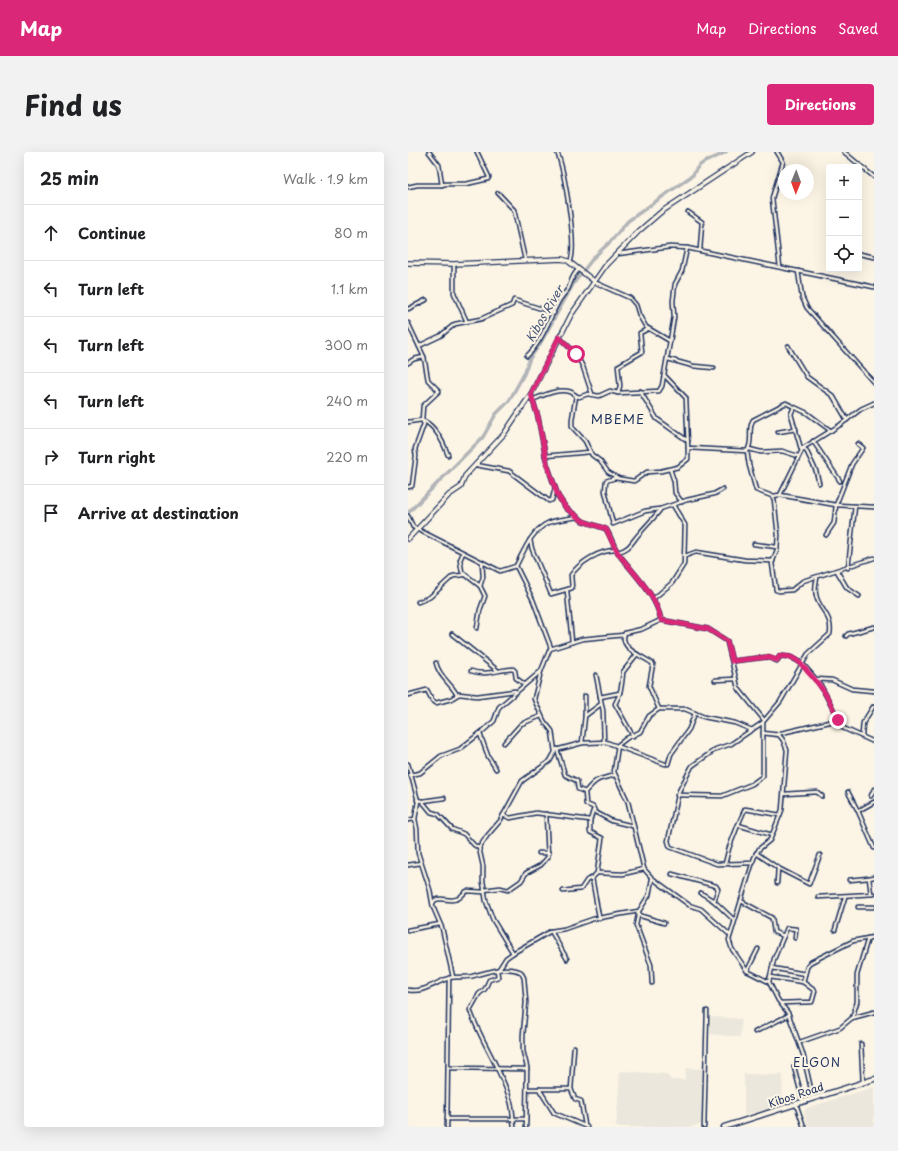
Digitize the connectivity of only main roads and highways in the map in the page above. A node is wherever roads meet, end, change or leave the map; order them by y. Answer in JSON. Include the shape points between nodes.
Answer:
{"nodes":[{"id":1,"x":752,"y":152,"type":"edge"},
{"id":2,"x":408,"y":263,"type":"edge"},
{"id":3,"x":594,"y":282,"type":"junction"},
{"id":4,"x":408,"y":539,"type":"edge"},
{"id":5,"x":874,"y":1079,"type":"edge"},
{"id":6,"x":724,"y":1127,"type":"edge"}],
"edges":[{"from":1,"to":3,"type":"main road","via":[[661,212],[616,255]]},
{"from":2,"to":3,"type":"main road","via":[[454,264],[562,259],[570,262]]},
{"from":3,"to":4,"type":"main road","via":[[559,337],[531,394],[504,434],[462,480],[461,487],[449,494]]},
{"from":5,"to":6,"type":"main road","name":"Kibos Road"}]}
